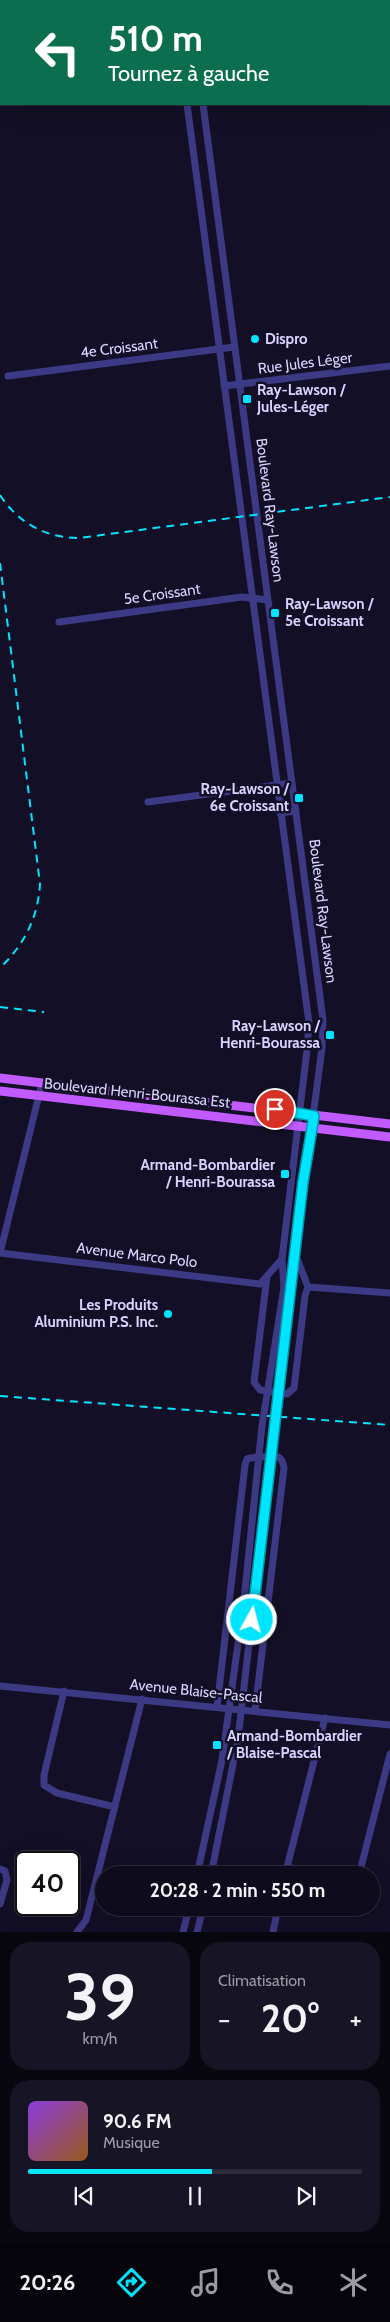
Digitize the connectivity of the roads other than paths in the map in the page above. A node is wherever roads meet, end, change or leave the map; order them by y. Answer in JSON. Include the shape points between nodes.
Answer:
{"nodes":[{"id":1,"x":187,"y":105,"type":"edge"},
{"id":2,"x":203,"y":105,"type":"edge"},
{"id":3,"x":234,"y":347,"type":"junction"},
{"id":4,"x":219,"y":349,"type":"junction"},
{"id":5,"x":390,"y":366,"type":"edge"},
{"id":6,"x":8,"y":376,"type":"dead end"},
{"id":7,"x":240,"y":384,"type":"junction"},
{"id":8,"x":224,"y":386,"type":"junction"},
{"id":9,"x":252,"y":598,"type":"junction"},
{"id":10,"x":268,"y":600,"type":"junction"},
{"id":11,"x":59,"y":622,"type":"dead end"},
{"id":12,"x":292,"y":783,"type":"junction"},
{"id":13,"x":276,"y":786,"type":"junction"},
{"id":14,"x":148,"y":802,"type":"dead end"},
{"id":15,"x":296,"y":811,"type":"junction"},
{"id":16,"x":280,"y":813,"type":"junction"},
{"id":17,"x":0,"y":1078,"type":"edge"},
{"id":18,"x":42,"y":1083,"type":"junction"},
{"id":19,"x":0,"y":1091,"type":"edge"},
{"id":20,"x":40,"y":1097,"type":"junction"},
{"id":21,"x":298,"y":1112,"type":"junction"},
{"id":22,"x":314,"y":1116,"type":"junction"},
{"id":23,"x":390,"y":1124,"type":"edge"},
{"id":24,"x":297,"y":1125,"type":"junction"},
{"id":25,"x":311,"y":1128,"type":"junction"},
{"id":26,"x":390,"y":1137,"type":"edge"},
{"id":27,"x":0,"y":1253,"type":"edge"},
{"id":28,"x":295,"y":1255,"type":"junction"},
{"id":29,"x":282,"y":1259,"type":"junction"},
{"id":30,"x":267,"y":1277,"type":"junction"},
{"id":31,"x":288,"y":1285,"type":"junction"},
{"id":32,"x":308,"y":1287,"type":"junction"},
{"id":33,"x":390,"y":1293,"type":"edge"},
{"id":34,"x":0,"y":1686,"type":"edge"},
{"id":35,"x":64,"y":1691,"type":"junction"},
{"id":36,"x":142,"y":1699,"type":"junction"},
{"id":37,"x":217,"y":1707,"type":"junction"},
{"id":38,"x":229,"y":1708,"type":"junction"},
{"id":39,"x":242,"y":1709,"type":"junction"},
{"id":40,"x":255,"y":1711,"type":"junction"},
{"id":41,"x":325,"y":1718,"type":"junction"},
{"id":42,"x":390,"y":1725,"type":"edge"},
{"id":43,"x":390,"y":1754,"type":"edge"},
{"id":44,"x":115,"y":1806,"type":"junction"},
{"id":45,"x":199,"y":1866,"type":"edge"},
{"id":46,"x":213,"y":1866,"type":"edge"},
{"id":47,"x":287,"y":1866,"type":"edge"},
{"id":48,"x":361,"y":1866,"type":"edge"},
{"id":49,"x":0,"y":1869,"type":"edge"},
{"id":50,"x":1,"y":1894,"type":"edge"},
{"id":51,"x":0,"y":1904,"type":"edge"},
{"id":52,"x":187,"y":1916,"type":"edge"},
{"id":53,"x":201,"y":1916,"type":"edge"},
{"id":54,"x":276,"y":1916,"type":"edge"},
{"id":55,"x":77,"y":1932,"type":"edge"},
{"id":56,"x":183,"y":1932,"type":"edge"},
{"id":57,"x":197,"y":1932,"type":"edge"},
{"id":58,"x":273,"y":1932,"type":"edge"}],
"edges":[{"from":1,"to":4,"type":"street","name":"Boulevard Ray-Lawson"},
{"from":2,"to":3,"type":"street","name":"Boulevard Ray-Lawson"},
{"from":3,"to":4,"type":"street","name":"4e Croissant"},
{"from":3,"to":7,"type":"street","name":"Boulevard Ray-Lawson"},
{"from":4,"to":6,"type":"street","name":"4e Croissant"},
{"from":4,"to":8,"type":"street","name":"Boulevard Ray-Lawson"},
{"from":5,"to":7,"type":"street","name":"Rue Jules Léger"},
{"from":7,"to":8,"type":"street","name":"Rue Jules Léger"},
{"from":7,"to":10,"type":"street","name":"Boulevard Ray-Lawson"},
{"from":8,"to":9,"type":"street","name":"Boulevard Ray-Lawson"},
{"from":9,"to":10,"type":"street","name":"5e Croissant"},
{"from":9,"to":11,"type":"street","name":"5e Croissant"},
{"from":9,"to":13,"type":"street","name":"Boulevard Ray-Lawson"},
{"from":10,"to":12,"type":"street","name":"Boulevard Ray-Lawson"},
{"from":12,"to":13,"type":"street"},
{"from":12,"to":15,"type":"street","name":"Boulevard Ray-Lawson"},
{"from":13,"to":14,"type":"street"},
{"from":13,"to":16,"type":"street","name":"Boulevard Ray-Lawson"},
{"from":15,"to":16,"type":"street"},
{"from":15,"to":22,"type":"street","name":"Boulevard Ray-Lawson","via":[[323,1020]]},
{"from":16,"to":21,"type":"street","name":"Boulevard Ray-Lawson","via":[[309,1023]]},
{"from":17,"to":18,"type":"main road","name":"Boulevard Henri-Bourassa Est"},
{"from":18,"to":20,"type":"street"},
{"from":18,"to":21,"type":"main road","name":"Boulevard Henri-Bourassa Est"},
{"from":19,"to":20,"type":"main road","name":"Boulevard Henri-Bourassa Est"},
{"from":20,"to":24,"type":"main road","name":"Boulevard Henri-Bourassa Est"},
{"from":20,"to":27,"type":"street"},
{"from":21,"to":22,"type":"main road","name":"Boulevard Henri-Bourassa Est"},
{"from":21,"to":24,"type":"street","name":"Boulevard Ray-Lawson"},
{"from":22,"to":23,"type":"main road","name":"Boulevard Henri-Bourassa Est"},
{"from":22,"to":25,"type":"street","name":"Boulevard Ray-Lawson"},
{"from":24,"to":25,"type":"main road","name":"Boulevard Henri-Bourassa Est"},
{"from":24,"to":29,"type":"street","name":"Boulevard Ray-Lawson"},
{"from":25,"to":26,"type":"main road","name":"Boulevard Henri-Bourassa Est"},
{"from":25,"to":28,"type":"street","name":"Boulevard Ray-Lawson"},
{"from":27,"to":30,"type":"street","name":"Avenue Marco Polo","via":[[260,1284]]},
{"from":28,"to":31,"type":"street","name":"Boulevard Ray-Lawson"},
{"from":28,"to":32,"type":"street"},
{"from":29,"to":30,"type":"street"},
{"from":29,"to":31,"type":"street","name":"Boulevard Ray-Lawson"},
{"from":30,"to":32,"type":"street","via":[[254,1382],[260,1390],[287,1394],[294,1388]]},
{"from":31,"to":38,"type":"street","bridge":true,"via":[[262,1426]]},
{"from":31,"to":39,"type":"street","bridge":true},
{"from":32,"to":33,"type":"street"},
{"from":34,"to":35,"type":"street","name":"Avenue Blaise-Pascal"},
{"from":35,"to":36,"type":"street","name":"Avenue Blaise-Pascal"},
{"from":35,"to":44,"type":"street","via":[[44,1785],[56,1793]]},
{"from":36,"to":37,"type":"street","name":"Avenue Blaise-Pascal"},
{"from":36,"to":44,"type":"street"},
{"from":37,"to":38,"type":"street","name":"Avenue Blaise-Pascal"},
{"from":37,"to":40,"type":"street","via":[[245,1465],[252,1457],[279,1457],[284,1468]]},
{"from":38,"to":39,"type":"street","name":"Avenue Blaise-Pascal"},
{"from":38,"to":45,"type":"street","via":[[222,1760]]},
{"from":39,"to":40,"type":"street","name":"Avenue Blaise-Pascal"},
{"from":39,"to":46,"type":"street"},
{"from":40,"to":41,"type":"street","name":"Avenue Blaise-Pascal"},
{"from":41,"to":42,"type":"street","name":"Avenue Blaise-Pascal"},
{"from":41,"to":47,"type":"street"},
{"from":43,"to":48,"type":"street"},
{"from":44,"to":55,"type":"street","via":[[86,1920]]},
{"from":49,"to":50,"type":"street","via":[[7,1877]]},
{"from":50,"to":51,"type":"street"},
{"from":52,"to":56,"type":"street"},
{"from":53,"to":57,"type":"street"},
{"from":54,"to":58,"type":"street"}]}
